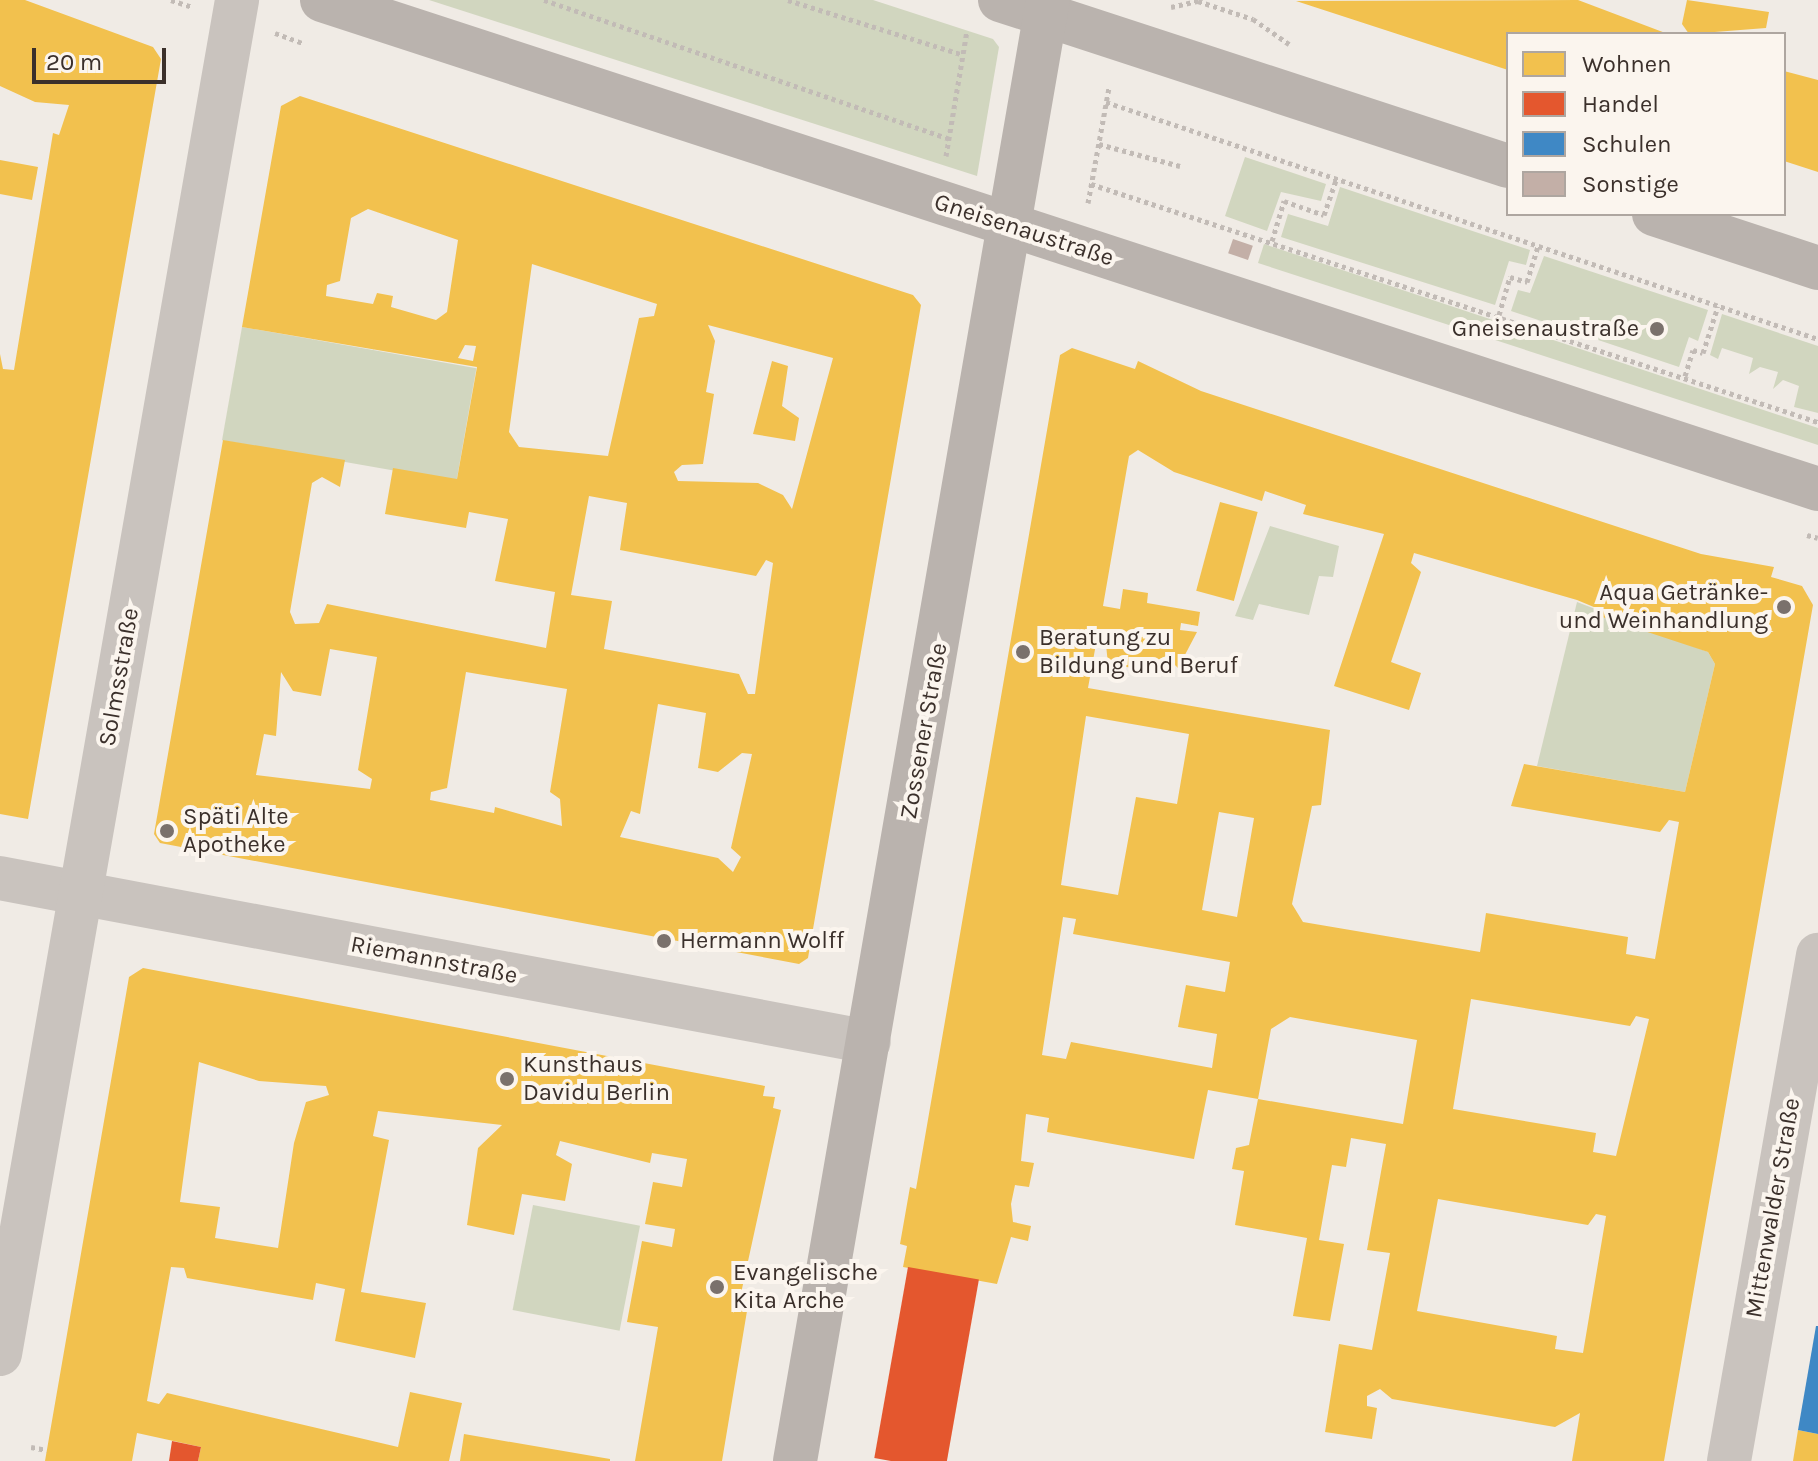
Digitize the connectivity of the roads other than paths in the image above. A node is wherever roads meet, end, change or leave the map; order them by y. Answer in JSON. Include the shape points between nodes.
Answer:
{"nodes":[{"id":1,"x":237,"y":0,"type":"edge"},
{"id":2,"x":322,"y":0,"type":"edge"},
{"id":3,"x":1000,"y":0,"type":"edge"},
{"id":4,"x":1047,"y":8,"type":"edge"},
{"id":5,"x":1506,"y":165,"type":"edge"},
{"id":6,"x":1660,"y":216,"type":"edge"},
{"id":7,"x":1010,"y":225,"type":"junction"},
{"id":8,"x":1818,"y":268,"type":"edge"},
{"id":9,"x":1818,"y":489,"type":"edge"},
{"id":10,"x":0,"y":878,"type":"edge"},
{"id":11,"x":82,"y":894,"type":"junction"},
{"id":12,"x":1818,"y":955,"type":"edge"},
{"id":13,"x":869,"y":1042,"type":"junction"},
{"id":14,"x":0,"y":1354,"type":"edge"},
{"id":15,"x":795,"y":1461,"type":"edge"},
{"id":16,"x":1729,"y":1461,"type":"edge"}],
"edges":[{"from":1,"to":11,"type":"street","name":"Solmsstraße"},
{"from":2,"to":7,"type":"main road","name":"Gneisenaustraße"},
{"from":3,"to":4,"type":"main road"},
{"from":4,"to":5,"type":"main road"},
{"from":4,"to":7,"type":"main road","name":"Zossener Straße"},
{"from":6,"to":8,"type":"main road"},
{"from":7,"to":9,"type":"main road","name":"Gneisenaustraße"},
{"from":7,"to":13,"type":"main road","name":"Zossener Straße"},
{"from":10,"to":11,"type":"street","name":"Riemannstraße"},
{"from":11,"to":13,"type":"street","name":"Riemannstraße"},
{"from":11,"to":14,"type":"street","name":"Solmsstraße"},
{"from":12,"to":16,"type":"street","name":"Mittenwalder Straße"},
{"from":13,"to":15,"type":"main road","name":"Zossener Straße"}]}
